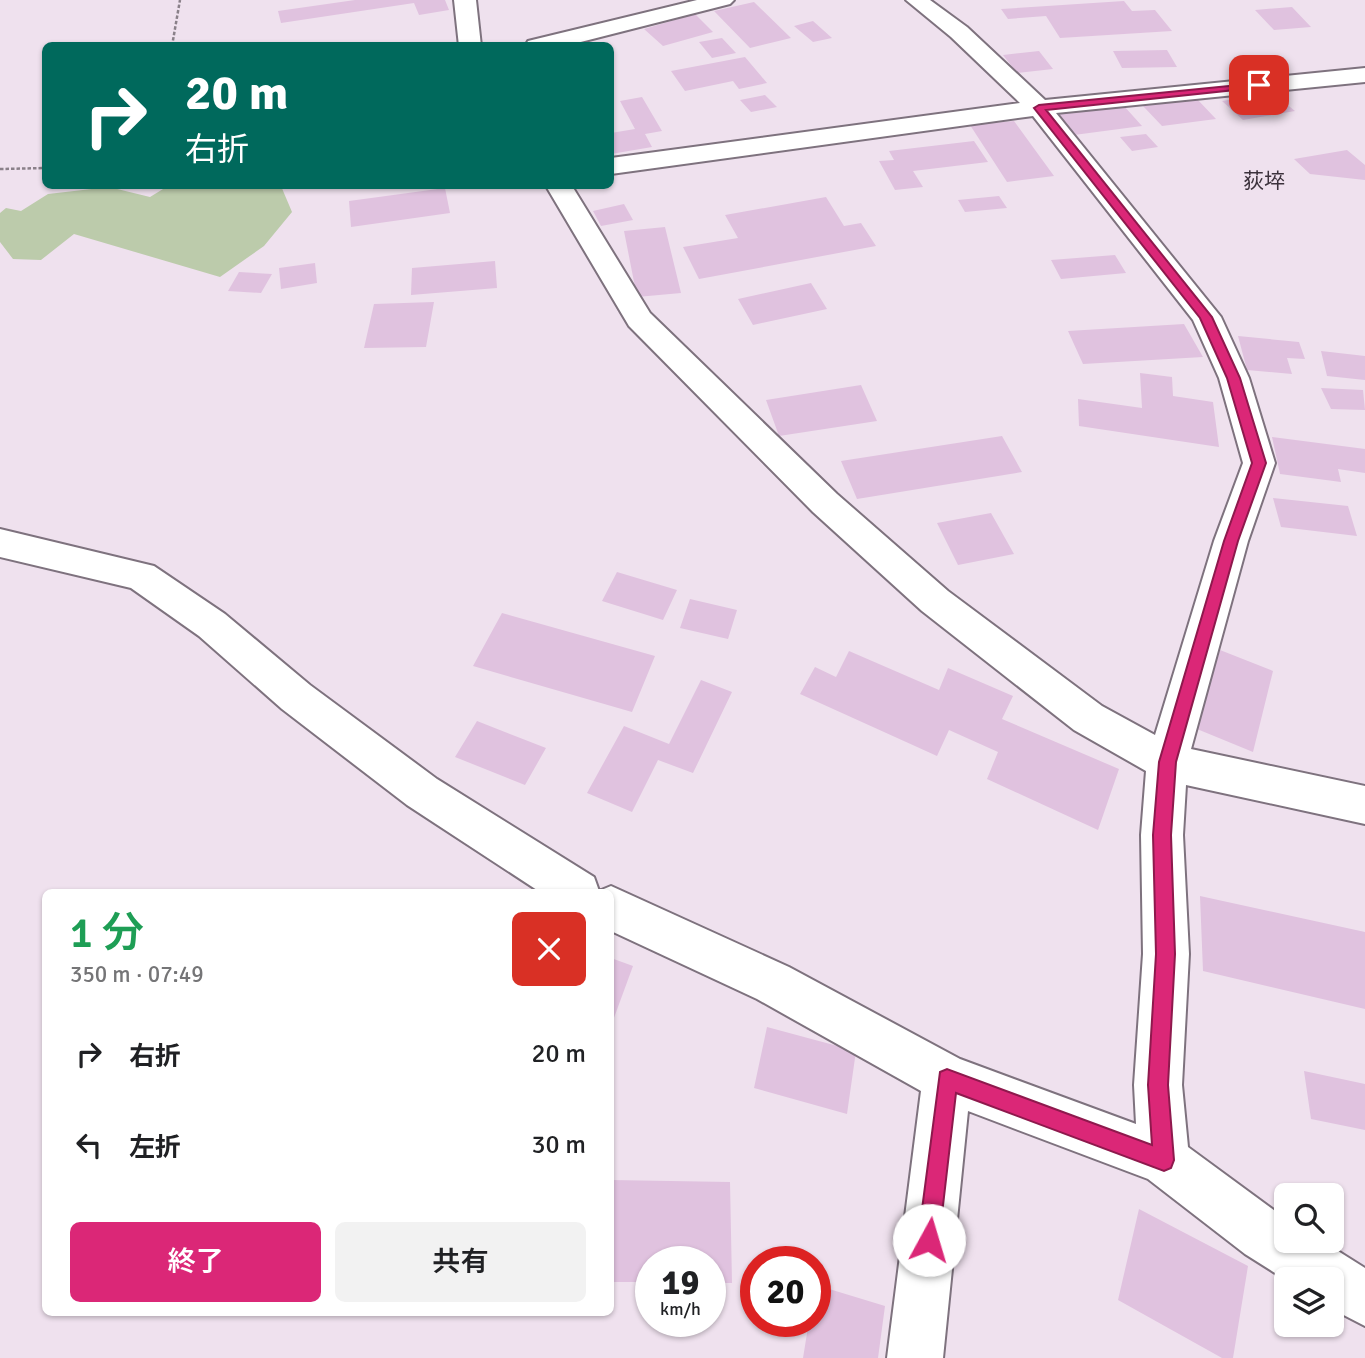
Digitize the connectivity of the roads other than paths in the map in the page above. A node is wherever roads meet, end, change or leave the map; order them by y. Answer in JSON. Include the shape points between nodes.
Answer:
{"nodes":[{"id":1,"x":465,"y":0,"type":"edge"},
{"id":2,"x":723,"y":0,"type":"edge"},
{"id":3,"x":917,"y":0,"type":"edge"},
{"id":4,"x":470,"y":42,"type":"edge"},
{"id":5,"x":552,"y":42,"type":"edge"},
{"id":6,"x":1365,"y":75,"type":"edge"},
{"id":7,"x":1039,"y":108,"type":"junction"},
{"id":8,"x":614,"y":166,"type":"edge"},
{"id":9,"x":561,"y":189,"type":"edge"},
{"id":10,"x":0,"y":543,"type":"edge"},
{"id":11,"x":1167,"y":762,"type":"junction"},
{"id":12,"x":1365,"y":805,"type":"edge"},
{"id":13,"x":573,"y":889,"type":"edge"},
{"id":14,"x":614,"y":909,"type":"edge"},
{"id":15,"x":947,"y":1079,"type":"junction"},
{"id":16,"x":1164,"y":1160,"type":"junction"},
{"id":17,"x":1365,"y":1299,"type":"edge"},
{"id":18,"x":915,"y":1358,"type":"edge"}],
"edges":[{"from":1,"to":4,"type":"street"},
{"from":2,"to":5,"type":"street"},
{"from":3,"to":7,"type":"street"},
{"from":6,"to":7,"type":"street"},
{"from":7,"to":8,"type":"street"},
{"from":7,"to":11,"type":"street","via":[[1206,317],[1234,378],[1259,463],[1231,541]]},
{"from":9,"to":11,"type":"street","via":[[639,319],[825,503],[934,601],[1088,718]]},
{"from":10,"to":13,"type":"street","via":[[141,576],[212,625],[296,697],[422,792]]},
{"from":11,"to":12,"type":"street"},
{"from":11,"to":16,"type":"street","via":[[1162,835],[1166,954],[1158,1085]]},
{"from":14,"to":15,"type":"street","via":[[773,983]]},
{"from":15,"to":16,"type":"street"},
{"from":15,"to":18,"type":"street"},
{"from":16,"to":17,"type":"street","via":[[1264,1235]]}]}
